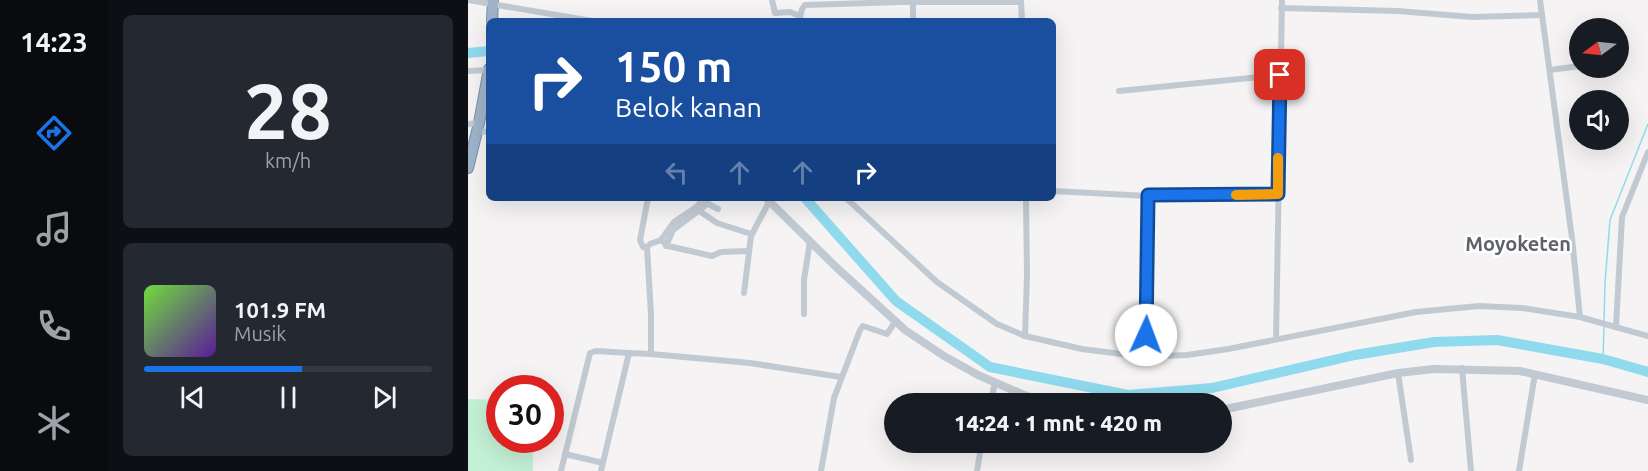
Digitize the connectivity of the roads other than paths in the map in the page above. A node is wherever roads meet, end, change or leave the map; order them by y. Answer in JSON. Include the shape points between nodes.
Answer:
{"nodes":[{"id":1,"x":468,"y":0,"type":"edge"},
{"id":2,"x":772,"y":0,"type":"edge"},
{"id":3,"x":1282,"y":0,"type":"edge"},
{"id":4,"x":1540,"y":0,"type":"edge"},
{"id":5,"x":902,"y":1,"type":"edge"},
{"id":6,"x":1021,"y":1,"type":"edge"},
{"id":7,"x":493,"y":2,"type":"edge"},
{"id":8,"x":913,"y":2,"type":"junction"},
{"id":9,"x":822,"y":3,"type":"edge"},
{"id":10,"x":1281,"y":8,"type":"junction"},
{"id":11,"x":1542,"y":15,"type":"junction"},
{"id":12,"x":492,"y":18,"type":"edge"},
{"id":13,"x":576,"y":18,"type":"edge"},
{"id":14,"x":799,"y":18,"type":"edge"},
{"id":15,"x":913,"y":18,"type":"edge"},
{"id":16,"x":1022,"y":18,"type":"edge"},
{"id":17,"x":1569,"y":67,"type":"edge"},
{"id":18,"x":486,"y":70,"type":"edge"},
{"id":19,"x":1550,"y":70,"type":"junction"},
{"id":20,"x":468,"y":71,"type":"edge"},
{"id":21,"x":1280,"y":75,"type":"junction"},
{"id":22,"x":486,"y":82,"type":"edge"},
{"id":23,"x":1119,"y":91,"type":"dead end"},
{"id":24,"x":475,"y":126,"type":"edge"},
{"id":25,"x":1648,"y":152,"type":"edge"},
{"id":26,"x":468,"y":168,"type":"edge"},
{"id":27,"x":1056,"y":191,"type":"edge"},
{"id":28,"x":1278,"y":194,"type":"junction"},
{"id":29,"x":1148,"y":195,"type":"junction"},
{"id":30,"x":647,"y":201,"type":"edge"},
{"id":31,"x":705,"y":201,"type":"edge"},
{"id":32,"x":767,"y":201,"type":"edge"},
{"id":33,"x":768,"y":201,"type":"edge"},
{"id":34,"x":849,"y":201,"type":"edge"},
{"id":35,"x":1026,"y":201,"type":"edge"},
{"id":36,"x":718,"y":209,"type":"dead end"},
{"id":37,"x":697,"y":210,"type":"junction"},
{"id":38,"x":752,"y":234,"type":"junction"},
{"id":39,"x":661,"y":240,"type":"junction"},
{"id":40,"x":810,"y":241,"type":"junction"},
{"id":41,"x":666,"y":246,"type":"junction"},
{"id":42,"x":647,"y":248,"type":"junction"},
{"id":43,"x":748,"y":251,"type":"junction"},
{"id":44,"x":744,"y":293,"type":"dead end"},
{"id":45,"x":804,"y":314,"type":"dead end"},
{"id":46,"x":1580,"y":318,"type":"junction"},
{"id":47,"x":895,"y":322,"type":"junction"},
{"id":48,"x":1614,"y":327,"type":"junction"},
{"id":49,"x":1025,"y":336,"type":"junction"},
{"id":50,"x":1648,"y":336,"type":"edge"},
{"id":51,"x":1276,"y":339,"type":"junction"},
{"id":52,"x":628,"y":353,"type":"junction"},
{"id":53,"x":651,"y":354,"type":"junction"},
{"id":54,"x":1145,"y":357,"type":"junction"},
{"id":55,"x":1462,"y":368,"type":"junction"},
{"id":56,"x":1398,"y":372,"type":"junction"},
{"id":57,"x":1535,"y":374,"type":"junction"},
{"id":58,"x":841,"y":377,"type":"junction"},
{"id":59,"x":995,"y":383,"type":"junction"},
{"id":60,"x":993,"y":393,"type":"edge"},
{"id":61,"x":1019,"y":393,"type":"edge"},
{"id":62,"x":1648,"y":400,"type":"edge"},
{"id":63,"x":1232,"y":408,"type":"edge"},
{"id":64,"x":980,"y":453,"type":"edge"},
{"id":65,"x":565,"y":454,"type":"junction"},
{"id":66,"x":1411,"y":460,"type":"dead end"},
{"id":67,"x":603,"y":463,"type":"junction"},
{"id":68,"x":561,"y":471,"type":"edge"},
{"id":69,"x":601,"y":471,"type":"edge"},
{"id":70,"x":821,"y":471,"type":"edge"},
{"id":71,"x":977,"y":471,"type":"edge"},
{"id":72,"x":1471,"y":471,"type":"edge"},
{"id":73,"x":1519,"y":471,"type":"edge"}],
"edges":[{"from":1,"to":7,"type":"street"},
{"from":2,"to":14,"type":"street","via":[[775,13],[790,12]]},
{"from":3,"to":10,"type":"street"},
{"from":4,"to":11,"type":"street"},
{"from":5,"to":8,"type":"street"},
{"from":5,"to":9,"type":"street"},
{"from":6,"to":8,"type":"street"},
{"from":6,"to":16,"type":"street"},
{"from":7,"to":12,"type":"highway"},
{"from":7,"to":13,"type":"street"},
{"from":8,"to":15,"type":"street"},
{"from":9,"to":14,"type":"street","via":[[804,6]]},
{"from":10,"to":11,"type":"street","via":[[1472,17]]},
{"from":10,"to":21,"type":"street"},
{"from":11,"to":19,"type":"street"},
{"from":17,"to":19,"type":"street"},
{"from":18,"to":20,"type":"street"},
{"from":19,"to":46,"type":"street"},
{"from":21,"to":23,"type":"street"},
{"from":21,"to":28,"type":"street"},
{"from":22,"to":24,"type":"highway"},
{"from":24,"to":26,"type":"highway"},
{"from":25,"to":48,"type":"street","via":[[1622,217]]},
{"from":27,"to":29,"type":"street"},
{"from":28,"to":29,"type":"street"},
{"from":28,"to":51,"type":"street"},
{"from":29,"to":54,"type":"street"},
{"from":30,"to":42,"type":"street","via":[[640,240]]},
{"from":31,"to":36,"type":"street"},
{"from":31,"to":37,"type":"street"},
{"from":32,"to":38,"type":"street"},
{"from":33,"to":40,"type":"street"},
{"from":34,"to":49,"type":"street","via":[[947,290],[997,324]]},
{"from":35,"to":49,"type":"street"},
{"from":37,"to":38,"type":"street","via":[[717,223]]},
{"from":37,"to":39,"type":"street","via":[[674,222]]},
{"from":37,"to":41,"type":"street","via":[[673,230]]},
{"from":38,"to":43,"type":"street"},
{"from":39,"to":41,"type":"street"},
{"from":39,"to":42,"type":"street"},
{"from":40,"to":45,"type":"street"},
{"from":40,"to":47,"type":"street"},
{"from":41,"to":43,"type":"street","via":[[712,256]]},
{"from":42,"to":53,"type":"street"},
{"from":43,"to":44,"type":"street"},
{"from":46,"to":48,"type":"street"},
{"from":46,"to":51,"type":"street","via":[[1511,307],[1464,307]]},
{"from":47,"to":58,"type":"street","via":[[887,334],[861,327]]},
{"from":47,"to":59,"type":"street","via":[[938,353]]},
{"from":48,"to":50,"type":"street"},
{"from":49,"to":54,"type":"street"},
{"from":51,"to":54,"type":"street","via":[[1209,353]]},
{"from":52,"to":53,"type":"street"},
{"from":52,"to":65,"type":"street","via":[[590,354]]},
{"from":52,"to":67,"type":"street"},
{"from":53,"to":58,"type":"street"},
{"from":55,"to":56,"type":"street"},
{"from":55,"to":57,"type":"street"},
{"from":55,"to":72,"type":"street"},
{"from":56,"to":63,"type":"street"},
{"from":56,"to":66,"type":"street"},
{"from":57,"to":62,"type":"street"},
{"from":57,"to":73,"type":"street"},
{"from":58,"to":70,"type":"street"},
{"from":59,"to":60,"type":"street"},
{"from":59,"to":61,"type":"street"},
{"from":64,"to":71,"type":"street"},
{"from":65,"to":67,"type":"street"},
{"from":65,"to":68,"type":"street"},
{"from":67,"to":69,"type":"street"}]}
